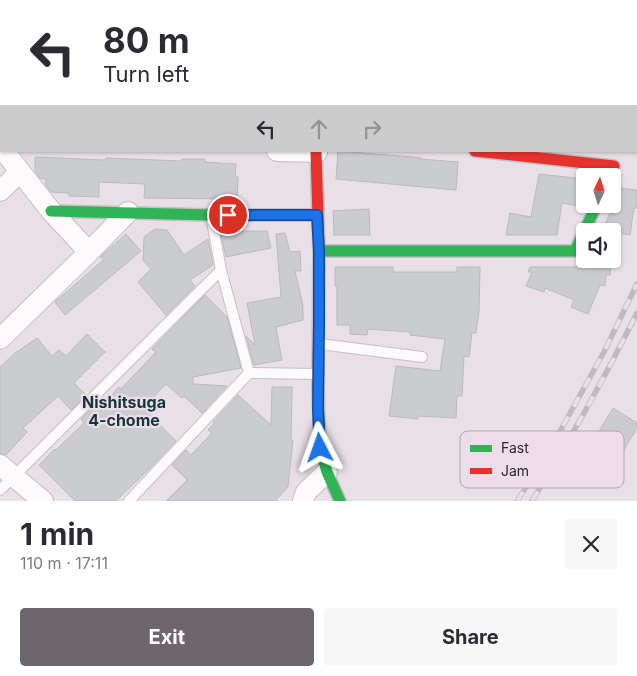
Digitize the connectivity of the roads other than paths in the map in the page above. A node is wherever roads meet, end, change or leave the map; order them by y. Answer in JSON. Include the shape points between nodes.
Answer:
{"nodes":[{"id":1,"x":5,"y":152,"type":"edge"},
{"id":2,"x":316,"y":152,"type":"edge"},
{"id":3,"x":485,"y":152,"type":"edge"},
{"id":4,"x":613,"y":168,"type":"edge"},
{"id":5,"x":20,"y":172,"type":"junction"},
{"id":6,"x":0,"y":191,"type":"edge"},
{"id":7,"x":51,"y":211,"type":"junction"},
{"id":8,"x":128,"y":212,"type":"junction"},
{"id":9,"x":593,"y":213,"type":"edge"},
{"id":10,"x":211,"y":215,"type":"junction"},
{"id":11,"x":317,"y":215,"type":"junction"},
{"id":12,"x":319,"y":251,"type":"junction"},
{"id":13,"x":89,"y":252,"type":"junction"},
{"id":14,"x":221,"y":270,"type":"junction"},
{"id":15,"x":0,"y":339,"type":"edge"},
{"id":16,"x":319,"y":344,"type":"junction"},
{"id":17,"x":422,"y":357,"type":"dead end"},
{"id":18,"x":249,"y":373,"type":"junction"},
{"id":19,"x":318,"y":374,"type":"junction"},
{"id":20,"x":327,"y":472,"type":"junction"},
{"id":21,"x":5,"y":477,"type":"edge"},
{"id":22,"x":43,"y":501,"type":"edge"},
{"id":23,"x":129,"y":501,"type":"edge"},
{"id":24,"x":303,"y":501,"type":"edge"},
{"id":25,"x":340,"y":501,"type":"edge"}],
"edges":[{"from":1,"to":5,"type":"street"},
{"from":2,"to":11,"type":"street"},
{"from":3,"to":4,"type":"street"},
{"from":5,"to":6,"type":"street"},
{"from":5,"to":7,"type":"street"},
{"from":7,"to":8,"type":"street"},
{"from":7,"to":13,"type":"street"},
{"from":8,"to":10,"type":"street"},
{"from":8,"to":13,"type":"street"},
{"from":9,"to":12,"type":"street","via":[[575,251]]},
{"from":10,"to":11,"type":"street"},
{"from":10,"to":14,"type":"lane"},
{"from":11,"to":12,"type":"street"},
{"from":12,"to":16,"type":"street"},
{"from":13,"to":15,"type":"street"},
{"from":14,"to":18,"type":"lane"},
{"from":14,"to":21,"type":"lane"},
{"from":16,"to":17,"type":"lane"},
{"from":16,"to":19,"type":"street"},
{"from":18,"to":19,"type":"lane"},
{"from":18,"to":23,"type":"lane"},
{"from":19,"to":20,"type":"street","via":[[320,448]]},
{"from":20,"to":24,"type":"street","via":[[306,492]]},
{"from":20,"to":25,"type":"street"},
{"from":21,"to":22,"type":"street"}]}
